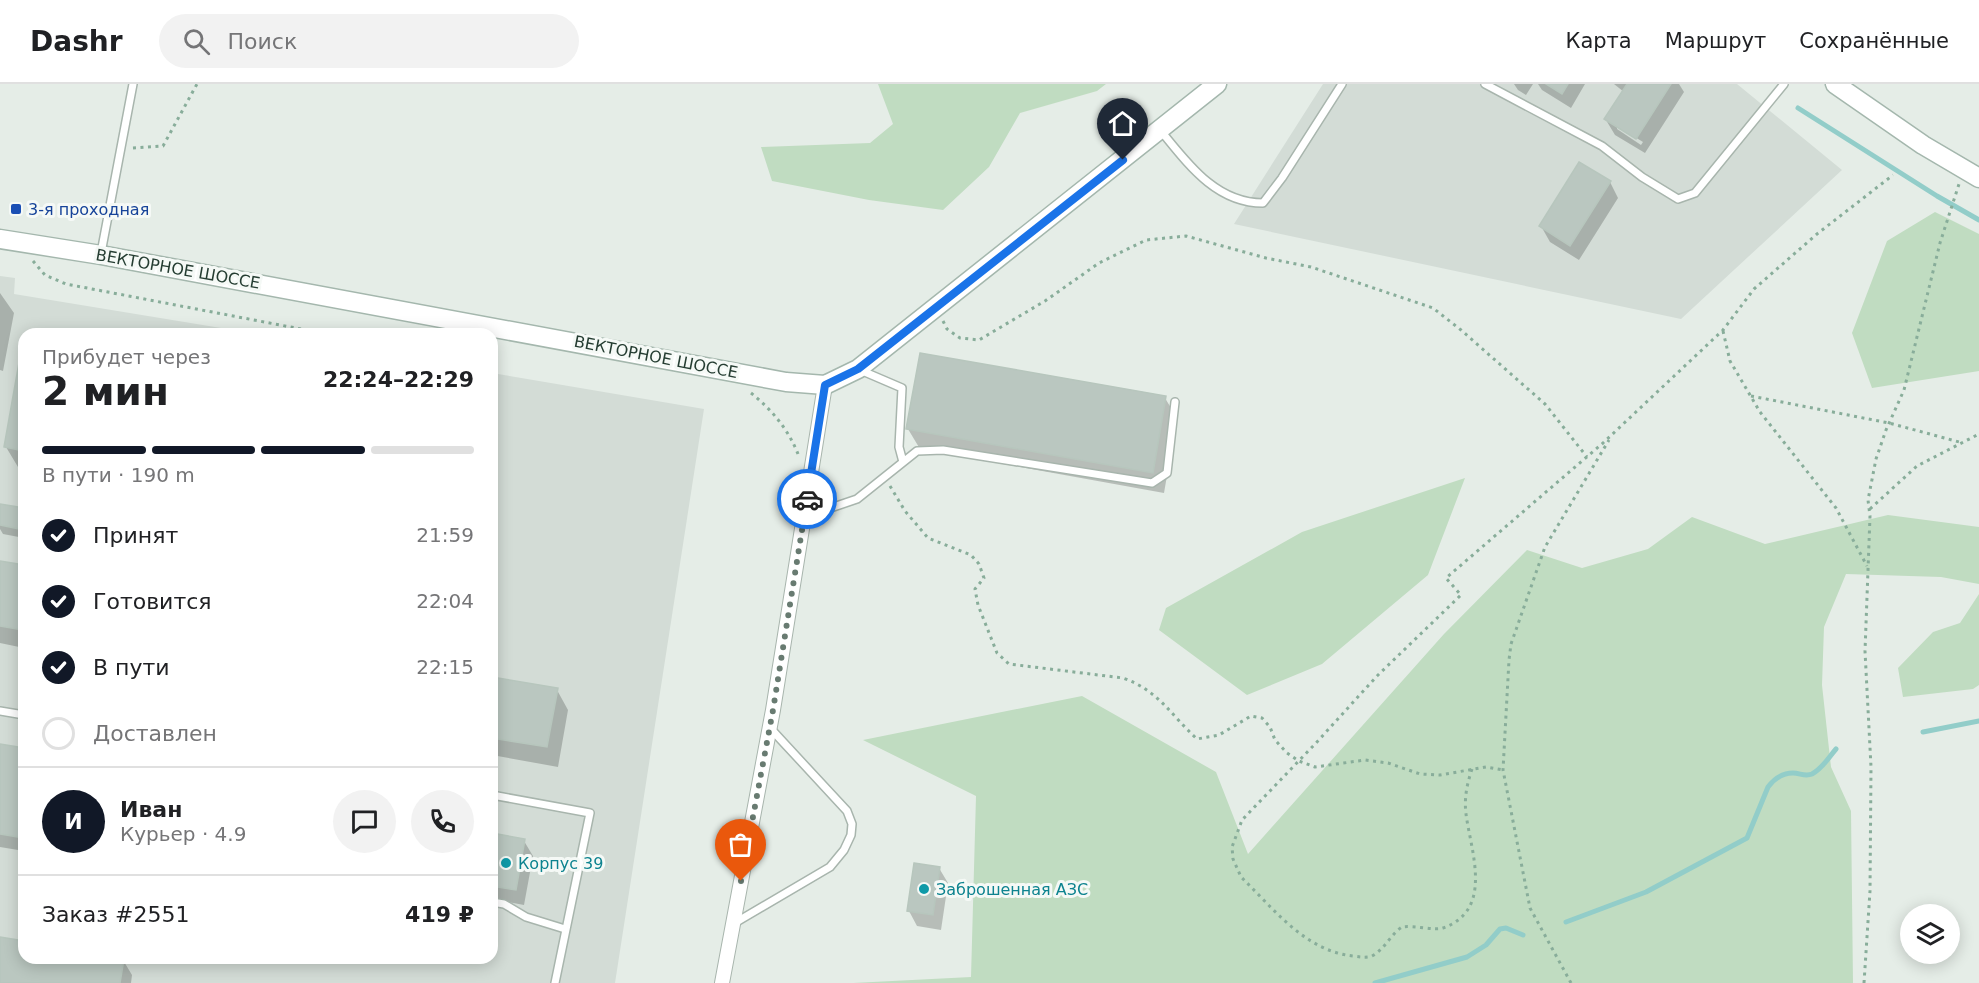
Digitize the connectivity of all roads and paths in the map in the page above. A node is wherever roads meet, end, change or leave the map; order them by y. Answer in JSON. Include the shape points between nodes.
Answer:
{"nodes":[{"id":1,"x":133,"y":84,"type":"edge"},
{"id":2,"x":197,"y":84,"type":"edge"},
{"id":3,"x":1218,"y":84,"type":"edge"},
{"id":4,"x":1342,"y":84,"type":"edge"},
{"id":5,"x":1485,"y":84,"type":"edge"},
{"id":6,"x":1784,"y":84,"type":"edge"},
{"id":7,"x":1839,"y":85,"type":"edge"},
{"id":8,"x":1160,"y":130,"type":"junction"},
{"id":9,"x":122,"y":148,"type":"junction"},
{"id":10,"x":1974,"y":171,"type":"edge"},
{"id":11,"x":1893,"y":175,"type":"dead end"},
{"id":12,"x":0,"y":239,"type":"edge"},
{"id":13,"x":101,"y":255,"type":"junction"},
{"id":14,"x":32,"y":259,"type":"dead end"},
{"id":15,"x":935,"y":306,"type":"junction"},
{"id":16,"x":296,"y":328,"type":"edge"},
{"id":17,"x":498,"y":328,"type":"edge"},
{"id":18,"x":498,"y":328,"type":"edge"},
{"id":19,"x":1722,"y":330,"type":"junction"},
{"id":20,"x":858,"y":369,"type":"junction"},
{"id":21,"x":825,"y":385,"type":"junction"},
{"id":22,"x":748,"y":391,"type":"dead end"},
{"id":23,"x":1750,"y":396,"type":"junction"},
{"id":24,"x":1175,"y":402,"type":"dead end"},
{"id":25,"x":1889,"y":423,"type":"junction"},
{"id":26,"x":1612,"y":434,"type":"junction"},
{"id":27,"x":1979,"y":434,"type":"edge"},
{"id":28,"x":1963,"y":442,"type":"junction"},
{"id":29,"x":1587,"y":457,"type":"junction"},
{"id":30,"x":800,"y":460,"type":"dead end"},
{"id":31,"x":903,"y":462,"type":"junction"},
{"id":32,"x":885,"y":477,"type":"junction"},
{"id":33,"x":1869,"y":510,"type":"junction"},
{"id":34,"x":804,"y":517,"type":"junction"},
{"id":35,"x":1868,"y":568,"type":"junction"},
{"id":36,"x":0,"y":711,"type":"edge"},
{"id":37,"x":18,"y":714,"type":"edge"},
{"id":38,"x":769,"y":727,"type":"junction"},
{"id":39,"x":1299,"y":761,"type":"junction"},
{"id":40,"x":1472,"y":769,"type":"junction"},
{"id":41,"x":1503,"y":770,"type":"junction"},
{"id":42,"x":498,"y":796,"type":"edge"},
{"id":43,"x":498,"y":903,"type":"edge"},
{"id":44,"x":733,"y":924,"type":"junction"},
{"id":45,"x":566,"y":929,"type":"junction"},
{"id":46,"x":555,"y":983,"type":"edge"},
{"id":47,"x":722,"y":983,"type":"edge"},
{"id":48,"x":1571,"y":983,"type":"edge"},
{"id":49,"x":1864,"y":983,"type":"edge"}],
"edges":[{"from":1,"to":9,"type":"lane"},
{"from":2,"to":9,"type":"path","via":[[163,146]]},
{"from":3,"to":8,"type":"main road"},
{"from":4,"to":8,"type":"lane","via":[[1263,203],[1248,203],[1217,190],[1196,173]]},
{"from":5,"to":6,"type":"lane","via":[[1602,146],[1678,200],[1695,193]]},
{"from":7,"to":10,"type":"main road","via":[[1923,145]]},
{"from":8,"to":15,"type":"main road"},
{"from":9,"to":13,"type":"lane"},
{"from":10,"to":25,"type":"path","via":[[1940,243],[1904,390]]},
{"from":11,"to":19,"type":"path","via":[[1754,289]]},
{"from":12,"to":13,"type":"main road","name":"ВЕКТОРНОЕ ШОССЕ"},
{"from":13,"to":17,"type":"main road","name":"ВЕКТОРНОЕ ШОССЕ"},
{"from":14,"to":16,"type":"path","via":[[45,275],[66,284]]},
{"from":15,"to":20,"type":"main road"},
{"from":15,"to":29,"type":"path","via":[[947,328],[960,338],[979,340],[1099,263],[1146,240],[1186,236],[1311,267],[1432,308],[1545,404]]},
{"from":18,"to":21,"type":"main road","name":"ВЕКТОРНОЕ ШОССЕ","via":[[786,382]]},
{"from":19,"to":23,"type":"path","via":[[1730,361]]},
{"from":19,"to":26,"type":"path"},
{"from":20,"to":21,"type":"main road"},
{"from":20,"to":31,"type":"lane","via":[[902,388],[899,447]]},
{"from":21,"to":34,"type":"street"},
{"from":22,"to":30,"type":"path","via":[[784,426]]},
{"from":23,"to":25,"type":"path"},
{"from":23,"to":35,"type":"path","via":[[1836,508]]},
{"from":24,"to":31,"type":"lane","via":[[1167,473],[1152,483],[944,450],[917,451]]},
{"from":25,"to":28,"type":"path"},
{"from":25,"to":33,"type":"path","via":[[1876,459]]},
{"from":26,"to":29,"type":"path"},
{"from":26,"to":41,"type":"path","via":[[1545,547],[1511,644]]},
{"from":27,"to":28,"type":"path"},
{"from":28,"to":33,"type":"path","via":[[1917,466]]},
{"from":29,"to":39,"type":"path","via":[[1446,578],[1461,595],[1377,676]]},
{"from":31,"to":32,"type":"lane"},
{"from":32,"to":34,"type":"lane","via":[[857,498]]},
{"from":32,"to":39,"type":"path","via":[[904,511],[928,538],[971,555],[979,564],[984,578],[975,589],[978,605],[997,653],[1009,664],[1123,678],[1140,684],[1197,739],[1219,735],[1251,716],[1262,718],[1275,740]]},
{"from":33,"to":35,"type":"path"},
{"from":34,"to":38,"type":"street"},
{"from":35,"to":49,"type":"path","via":[[1864,651],[1871,767],[1871,868]]},
{"from":36,"to":37,"type":"lane"},
{"from":38,"to":44,"type":"street"},
{"from":38,"to":44,"type":"lane","via":[[847,812],[851,835],[830,867]]},
{"from":39,"to":40,"type":"path","via":[[1316,767],[1365,760],[1440,775]]},
{"from":39,"to":40,"type":"path","via":[[1242,820],[1232,847],[1233,859],[1241,877],[1286,923],[1315,945],[1332,953],[1368,957],[1384,948],[1402,927],[1441,929],[1468,908],[1476,872],[1466,812],[1466,787]]},
{"from":40,"to":41,"type":"path"},
{"from":41,"to":48,"type":"path","via":[[1530,908]]},
{"from":42,"to":45,"type":"lane","via":[[590,813]]},
{"from":43,"to":45,"type":"lane","via":[[526,917]]},
{"from":44,"to":47,"type":"street"},
{"from":45,"to":46,"type":"lane"}]}
